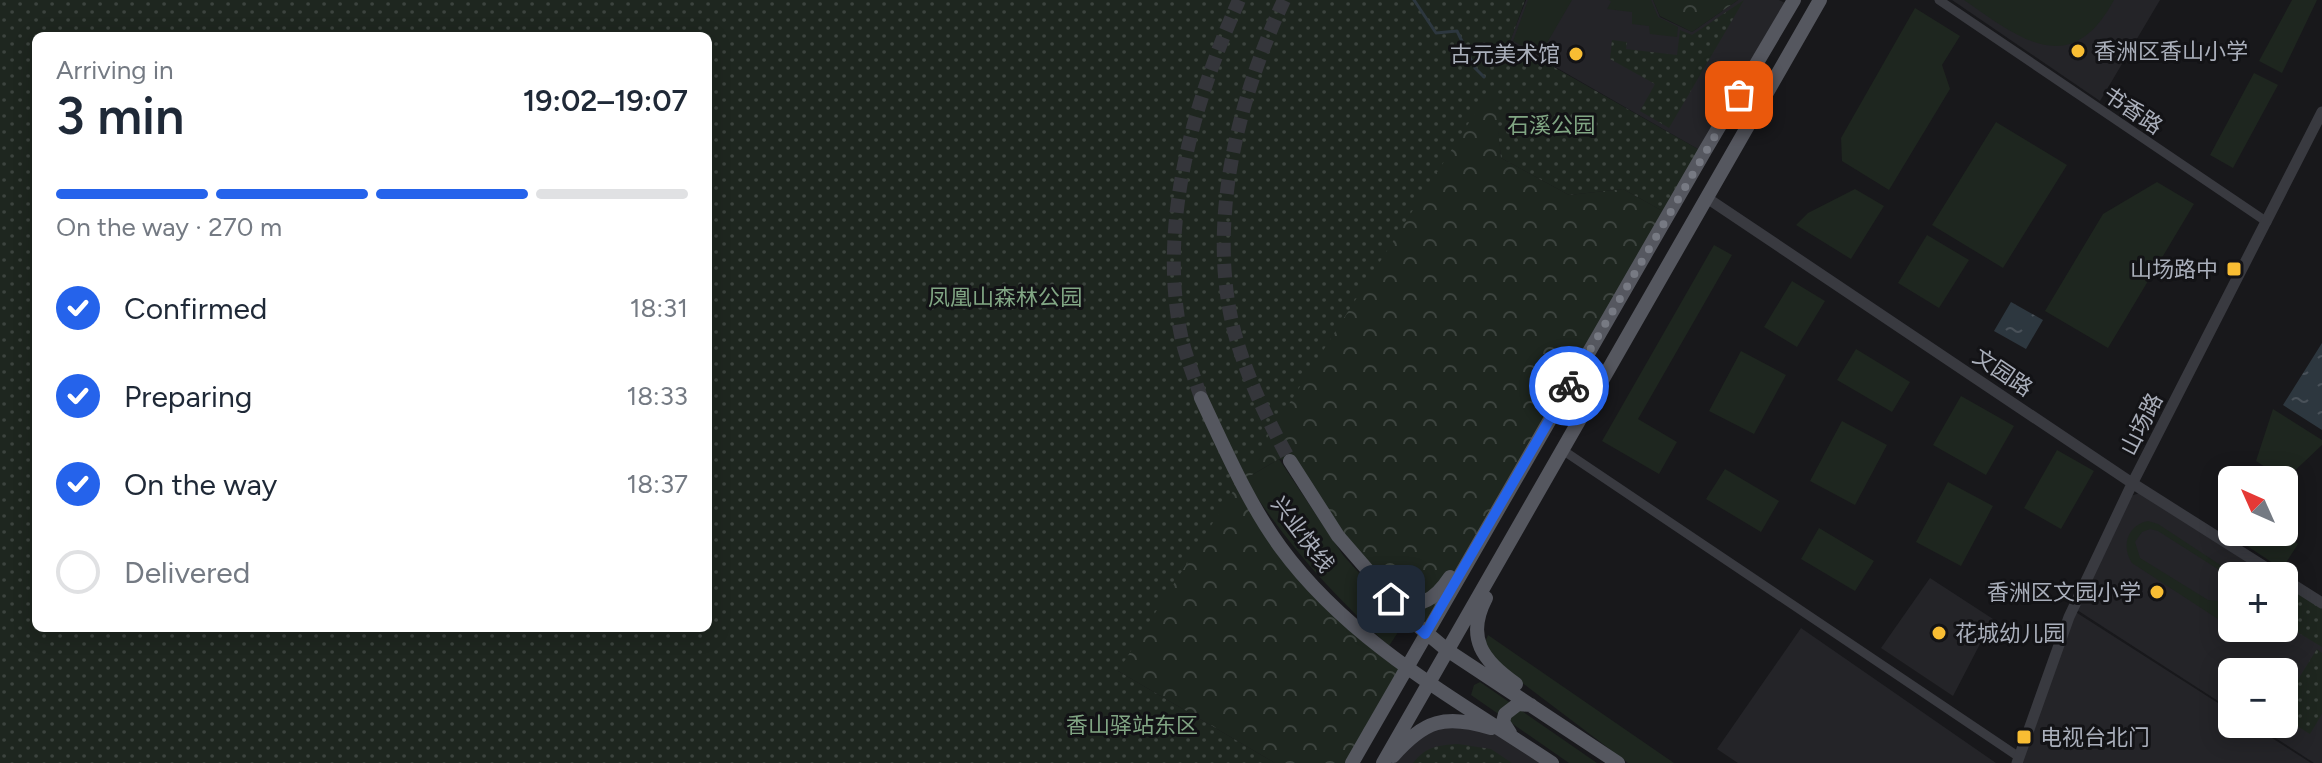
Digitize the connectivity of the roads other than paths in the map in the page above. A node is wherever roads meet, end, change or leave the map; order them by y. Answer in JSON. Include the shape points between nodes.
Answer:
{"nodes":[{"id":1,"x":1794,"y":0,"type":"edge"},
{"id":2,"x":1820,"y":0,"type":"edge"},
{"id":3,"x":1939,"y":0,"type":"edge"},
{"id":4,"x":2322,"y":112,"type":"edge"},
{"id":5,"x":1707,"y":198,"type":"junction"},
{"id":6,"x":2267,"y":222,"type":"junction"},
{"id":7,"x":1201,"y":398,"type":"tunnel mouth"},
{"id":8,"x":1561,"y":449,"type":"junction"},
{"id":9,"x":1290,"y":461,"type":"tunnel mouth"},
{"id":10,"x":1516,"y":477,"type":"junction"},
{"id":11,"x":1541,"y":483,"type":"junction"},
{"id":12,"x":2132,"y":483,"type":"junction"},
{"id":13,"x":2257,"y":562,"type":"edge"},
{"id":14,"x":2298,"y":588,"type":"edge"},
{"id":15,"x":1387,"y":594,"type":"junction"},
{"id":16,"x":2322,"y":603,"type":"edge"},
{"id":17,"x":1425,"y":634,"type":"junction"},
{"id":18,"x":1447,"y":650,"type":"junction"},
{"id":19,"x":1407,"y":667,"type":"junction"},
{"id":20,"x":1430,"y":681,"type":"junction"},
{"id":21,"x":1532,"y":705,"type":"junction"},
{"id":22,"x":1510,"y":735,"type":"junction"},
{"id":23,"x":1581,"y":737,"type":"junction"},
{"id":24,"x":2018,"y":760,"type":"edge"},
{"id":25,"x":1352,"y":763,"type":"edge"},
{"id":26,"x":1385,"y":763,"type":"edge"},
{"id":27,"x":1552,"y":763,"type":"edge"},
{"id":28,"x":1618,"y":763,"type":"edge"}],
"edges":[{"from":1,"to":10,"type":"main road"},
{"from":2,"to":5,"type":"main road"},
{"from":3,"to":6,"type":"street","name":"书香路"},
{"from":4,"to":6,"type":"street","name":"山场路"},
{"from":5,"to":8,"type":"main road"},
{"from":5,"to":12,"type":"street","name":"文园路"},
{"from":6,"to":12,"type":"street","name":"山场路"},
{"from":7,"to":19,"type":"main road","name":"兴业快线","via":[[1281,548],[1344,615]]},
{"from":8,"to":11,"type":"main road"},
{"from":8,"to":24,"type":"street"},
{"from":9,"to":15,"type":"main road","name":"兴业快线","via":[[1338,536]]},
{"from":10,"to":15,"type":"main road","via":[[1435,596],[1412,605]]},
{"from":10,"to":17,"type":"main road"},
{"from":11,"to":18,"type":"main road"},
{"from":11,"to":23,"type":"main road","via":[[1528,523],[1480,612],[1478,640],[1495,669]]},
{"from":12,"to":13,"type":"street","name":"文园路"},
{"from":12,"to":24,"type":"street","name":"山场路","via":[[2069,617]]},
{"from":14,"to":16,"type":"street","name":"文园路"},
{"from":15,"to":17,"type":"main road","name":"兴业快线"},
{"from":17,"to":18,"type":"main road","name":"兴业快线"},
{"from":17,"to":19,"type":"main road"},
{"from":18,"to":20,"type":"main road"},
{"from":18,"to":21,"type":"main road","name":"兴业快线"},
{"from":19,"to":20,"type":"main road","name":"兴业快线"},
{"from":19,"to":25,"type":"main road"},
{"from":20,"to":22,"type":"main road","name":"兴业快线"},
{"from":20,"to":26,"type":"main road"},
{"from":21,"to":22,"type":"main road","via":[[1518,704],[1505,714]]},
{"from":21,"to":23,"type":"main road","name":"兴业快线"},
{"from":22,"to":26,"type":"main road","via":[[1464,720],[1438,722],[1417,733]]},
{"from":22,"to":27,"type":"main road","name":"兴业快线"},
{"from":23,"to":28,"type":"main road"}]}
